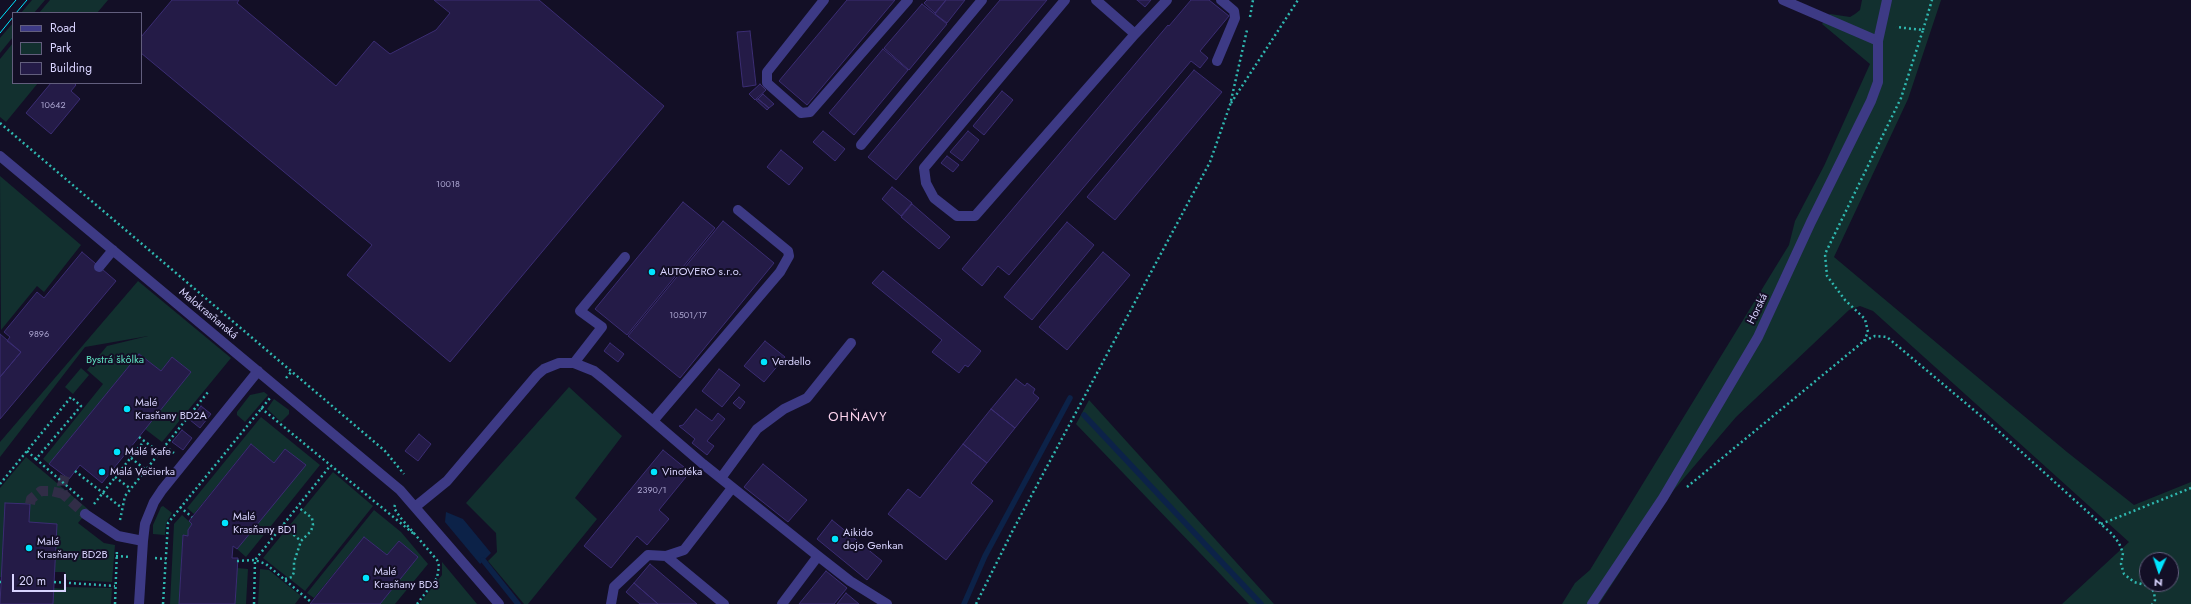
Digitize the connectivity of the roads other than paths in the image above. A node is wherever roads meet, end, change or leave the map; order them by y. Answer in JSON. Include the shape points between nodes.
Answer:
{"nodes":[{"id":1,"x":824,"y":0,"type":"edge"},
{"id":2,"x":908,"y":0,"type":"edge"},
{"id":3,"x":982,"y":0,"type":"edge"},
{"id":4,"x":1064,"y":0,"type":"edge"},
{"id":5,"x":1096,"y":0,"type":"edge"},
{"id":6,"x":1167,"y":0,"type":"edge"},
{"id":7,"x":1221,"y":0,"type":"edge"},
{"id":8,"x":1783,"y":0,"type":"edge"},
{"id":9,"x":1887,"y":0,"type":"edge"},
{"id":10,"x":1135,"y":34,"type":"junction"},
{"id":11,"x":1878,"y":41,"type":"junction"},
{"id":12,"x":1217,"y":61,"type":"dead end"},
{"id":13,"x":861,"y":145,"type":"dead end"},
{"id":14,"x":0,"y":156,"type":"edge"},
{"id":15,"x":738,"y":210,"type":"dead end"},
{"id":16,"x":113,"y":250,"type":"junction"},
{"id":17,"x":625,"y":257,"type":"dead end"},
{"id":18,"x":99,"y":267,"type":"dead end"},
{"id":19,"x":851,"y":343,"type":"dead end"},
{"id":20,"x":574,"y":362,"type":"junction"},
{"id":21,"x":258,"y":371,"type":"junction"},
{"id":22,"x":653,"y":421,"type":"junction"},
{"id":23,"x":721,"y":478,"type":"junction"},
{"id":24,"x":732,"y":488,"type":"junction"},
{"id":25,"x":415,"y":507,"type":"junction"},
{"id":26,"x":88,"y":509,"type":"tunnel mouth"},
{"id":27,"x":143,"y":541,"type":"junction"},
{"id":28,"x":666,"y":556,"type":"junction"},
{"id":29,"x":818,"y":556,"type":"junction"},
{"id":30,"x":139,"y":604,"type":"edge"},
{"id":31,"x":499,"y":604,"type":"edge"},
{"id":32,"x":610,"y":604,"type":"edge"},
{"id":33,"x":724,"y":604,"type":"edge"},
{"id":34,"x":782,"y":604,"type":"edge"},
{"id":35,"x":887,"y":604,"type":"edge"},
{"id":36,"x":1592,"y":604,"type":"edge"}],
"edges":[{"from":1,"to":2,"type":"street","via":[[767,72],[767,83],[801,112],[810,112]]},
{"from":3,"to":13,"type":"street"},
{"from":4,"to":10,"type":"street","via":[[924,168],[926,184],[934,198],[957,216],[975,216]]},
{"from":5,"to":10,"type":"street"},
{"from":6,"to":10,"type":"street"},
{"from":7,"to":12,"type":"street","via":[[1234,11],[1235,18]]},
{"from":8,"to":11,"type":"street"},
{"from":9,"to":11,"type":"street","name":"Horská"},
{"from":11,"to":36,"type":"street","name":"Horská","via":[[1878,82],[1871,101],[1758,337],[1663,498]]},
{"from":14,"to":16,"type":"street","name":"Malokrasňanská"},
{"from":15,"to":22,"type":"street","via":[[788,251],[789,256],[780,272]]},
{"from":16,"to":18,"type":"street"},
{"from":16,"to":21,"type":"street","name":"Malokrasňanská"},
{"from":17,"to":20,"type":"street","via":[[580,311],[602,327]]},
{"from":19,"to":23,"type":"street","via":[[808,398],[784,409],[757,429]]},
{"from":20,"to":22,"type":"street","via":[[600,375]]},
{"from":20,"to":25,"type":"street","via":[[559,363],[537,375],[447,481]]},
{"from":21,"to":25,"type":"street","name":"Malokrasňanská","via":[[400,490]]},
{"from":21,"to":27,"type":"street","via":[[162,490],[149,513]]},
{"from":22,"to":23,"type":"street"},
{"from":23,"to":24,"type":"street"},
{"from":24,"to":28,"type":"street","via":[[684,550]]},
{"from":24,"to":29,"type":"street"},
{"from":25,"to":31,"type":"street","name":"Malokrasňanská"},
{"from":26,"to":27,"type":"street","via":[[118,536]]},
{"from":27,"to":30,"type":"street"},
{"from":28,"to":32,"type":"street","via":[[648,555],[614,587]]},
{"from":28,"to":33,"type":"street"},
{"from":29,"to":34,"type":"street"},
{"from":29,"to":35,"type":"street","via":[[850,581]]}]}
